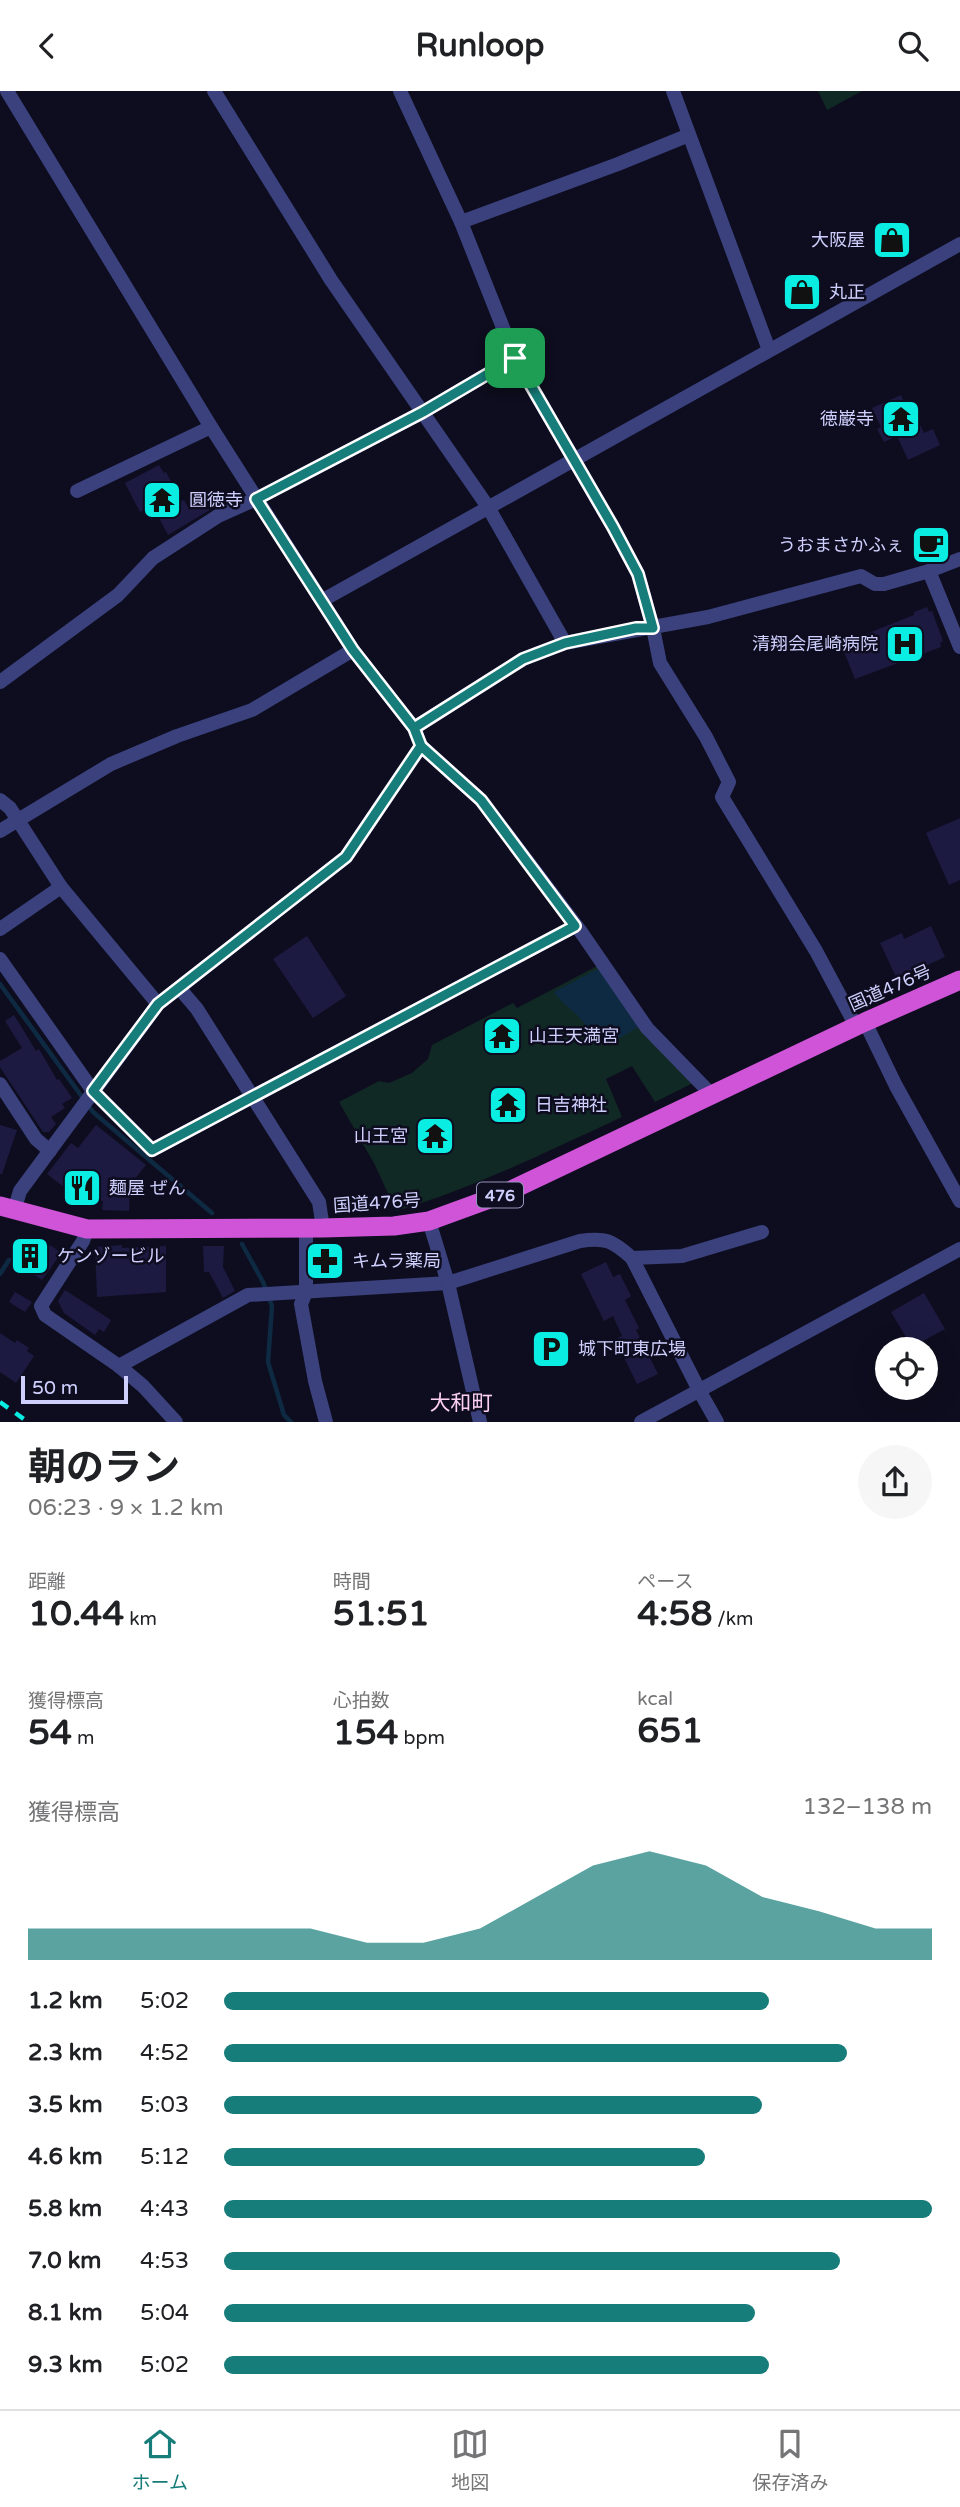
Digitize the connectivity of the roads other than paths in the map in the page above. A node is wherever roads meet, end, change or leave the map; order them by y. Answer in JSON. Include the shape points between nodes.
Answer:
{"nodes":[{"id":1,"x":7,"y":91,"type":"edge"},
{"id":2,"x":214,"y":91,"type":"edge"},
{"id":3,"x":400,"y":91,"type":"edge"},
{"id":4,"x":673,"y":91,"type":"edge"},
{"id":5,"x":689,"y":135,"type":"junction"},
{"id":6,"x":461,"y":222,"type":"junction"},
{"id":7,"x":960,"y":244,"type":"edge"},
{"id":8,"x":769,"y":350,"type":"junction"},
{"id":9,"x":515,"y":358,"type":"junction"},
{"id":10,"x":423,"y":412,"type":"junction"},
{"id":11,"x":211,"y":427,"type":"junction"},
{"id":12,"x":572,"y":460,"type":"junction"},
{"id":13,"x":77,"y":491,"type":"dead end"},
{"id":14,"x":256,"y":499,"type":"junction"},
{"id":15,"x":488,"y":507,"type":"junction"},
{"id":16,"x":960,"y":559,"type":"edge"},
{"id":17,"x":929,"y":571,"type":"junction"},
{"id":18,"x":323,"y":600,"type":"junction"},
{"id":19,"x":653,"y":628,"type":"junction"},
{"id":20,"x":565,"y":643,"type":"junction"},
{"id":21,"x":960,"y":647,"type":"edge"},
{"id":22,"x":353,"y":650,"type":"junction"},
{"id":23,"x":0,"y":682,"type":"edge"},
{"id":24,"x":414,"y":728,"type":"junction"},
{"id":25,"x":421,"y":746,"type":"junction"},
{"id":26,"x":0,"y":800,"type":"edge"},
{"id":27,"x":17,"y":819,"type":"junction"},
{"id":28,"x":0,"y":831,"type":"edge"},
{"id":29,"x":61,"y":887,"type":"junction"},
{"id":30,"x":575,"y":926,"type":"junction"},
{"id":31,"x":0,"y":929,"type":"edge"},
{"id":32,"x":0,"y":959,"type":"edge"},
{"id":33,"x":960,"y":980,"type":"edge"},
{"id":34,"x":180,"y":989,"type":"junction"},
{"id":35,"x":158,"y":1004,"type":"junction"},
{"id":36,"x":860,"y":1024,"type":"junction"},
{"id":37,"x":0,"y":1084,"type":"edge"},
{"id":38,"x":712,"y":1095,"type":"junction"},
{"id":39,"x":253,"y":1097,"type":"junction"},
{"id":40,"x":88,"y":1099,"type":"junction"},
{"id":41,"x":50,"y":1150,"type":"junction"},
{"id":42,"x":960,"y":1201,"type":"edge"},
{"id":43,"x":7,"y":1208,"type":"edge"},
{"id":44,"x":429,"y":1221,"type":"junction"},
{"id":45,"x":314,"y":1228,"type":"junction"},
{"id":46,"x":87,"y":1229,"type":"junction"},
{"id":47,"x":762,"y":1232,"type":"dead end"},
{"id":48,"x":960,"y":1249,"type":"edge"},
{"id":49,"x":632,"y":1258,"type":"junction"},
{"id":50,"x":448,"y":1283,"type":"junction"},
{"id":51,"x":306,"y":1292,"type":"junction"},
{"id":52,"x":119,"y":1366,"type":"junction"},
{"id":53,"x":700,"y":1392,"type":"junction"},
{"id":54,"x":176,"y":1422,"type":"edge"},
{"id":55,"x":326,"y":1422,"type":"edge"},
{"id":56,"x":481,"y":1422,"type":"edge"},
{"id":57,"x":641,"y":1422,"type":"edge"},
{"id":58,"x":717,"y":1422,"type":"edge"}],
"edges":[{"from":1,"to":11,"type":"street"},
{"from":2,"to":10,"type":"street","via":[[331,280]]},
{"from":3,"to":6,"type":"street"},
{"from":4,"to":5,"type":"street"},
{"from":5,"to":6,"type":"street"},
{"from":5,"to":8,"type":"street"},
{"from":6,"to":9,"type":"street"},
{"from":7,"to":8,"type":"street"},
{"from":8,"to":12,"type":"street"},
{"from":9,"to":10,"type":"street"},
{"from":9,"to":12,"type":"street"},
{"from":10,"to":14,"type":"street"},
{"from":10,"to":15,"type":"street"},
{"from":11,"to":13,"type":"street"},
{"from":11,"to":14,"type":"street"},
{"from":12,"to":15,"type":"street"},
{"from":12,"to":19,"type":"street","via":[[638,574]]},
{"from":14,"to":18,"type":"street"},
{"from":14,"to":23,"type":"street","via":[[218,516],[153,558],[118,595]]},
{"from":15,"to":18,"type":"street"},
{"from":15,"to":20,"type":"street"},
{"from":16,"to":17,"type":"street"},
{"from":17,"to":19,"type":"street","via":[[884,584],[861,576]]},
{"from":17,"to":21,"type":"street"},
{"from":18,"to":22,"type":"street"},
{"from":19,"to":20,"type":"street"},
{"from":19,"to":36,"type":"street","via":[[660,663],[729,782],[722,797]]},
{"from":20,"to":24,"type":"street","via":[[523,659]]},
{"from":22,"to":24,"type":"street"},
{"from":22,"to":27,"type":"street","via":[[253,710],[111,764]]},
{"from":24,"to":25,"type":"street"},
{"from":25,"to":30,"type":"street","via":[[481,800]]},
{"from":25,"to":34,"type":"street","via":[[346,857]]},
{"from":26,"to":27,"type":"street"},
{"from":27,"to":28,"type":"street"},
{"from":27,"to":29,"type":"street"},
{"from":29,"to":31,"type":"street"},
{"from":29,"to":35,"type":"street"},
{"from":30,"to":38,"type":"street","via":[[648,1028]]},
{"from":30,"to":39,"type":"street"},
{"from":32,"to":40,"type":"street"},
{"from":33,"to":36,"type":"highway","name":"国道476号","number":"476"},
{"from":34,"to":35,"type":"street"},
{"from":34,"to":39,"type":"street"},
{"from":35,"to":40,"type":"street"},
{"from":36,"to":38,"type":"highway","name":"国道476号","number":"476"},
{"from":36,"to":42,"type":"street"},
{"from":37,"to":41,"type":"street","via":[[36,1139]]},
{"from":38,"to":44,"type":"highway","name":"国道476号","number":"476","via":[[503,1193]]},
{"from":39,"to":40,"type":"street","via":[[152,1150]]},
{"from":39,"to":45,"type":"street","via":[[320,1202]]},
{"from":40,"to":41,"type":"street"},
{"from":41,"to":43,"type":"street"},
{"from":43,"to":46,"type":"highway","name":"国道476号","number":"476"},
{"from":44,"to":45,"type":"highway","name":"国道476号","number":"476"},
{"from":44,"to":50,"type":"street"},
{"from":45,"to":46,"type":"highway","name":"国道476号","number":"476"},
{"from":45,"to":51,"type":"street"},
{"from":46,"to":52,"type":"street","via":[[41,1306],[45,1315]]},
{"from":47,"to":49,"type":"street","via":[[682,1256]]},
{"from":48,"to":53,"type":"street"},
{"from":49,"to":50,"type":"street","via":[[616,1244],[599,1238]]},
{"from":49,"to":53,"type":"street"},
{"from":50,"to":51,"type":"street"},
{"from":50,"to":56,"type":"street"},
{"from":51,"to":52,"type":"street","via":[[235,1301]]},
{"from":51,"to":55,"type":"street","via":[[301,1304]]},
{"from":52,"to":54,"type":"street"},
{"from":53,"to":57,"type":"street"},
{"from":53,"to":58,"type":"street"}]}
